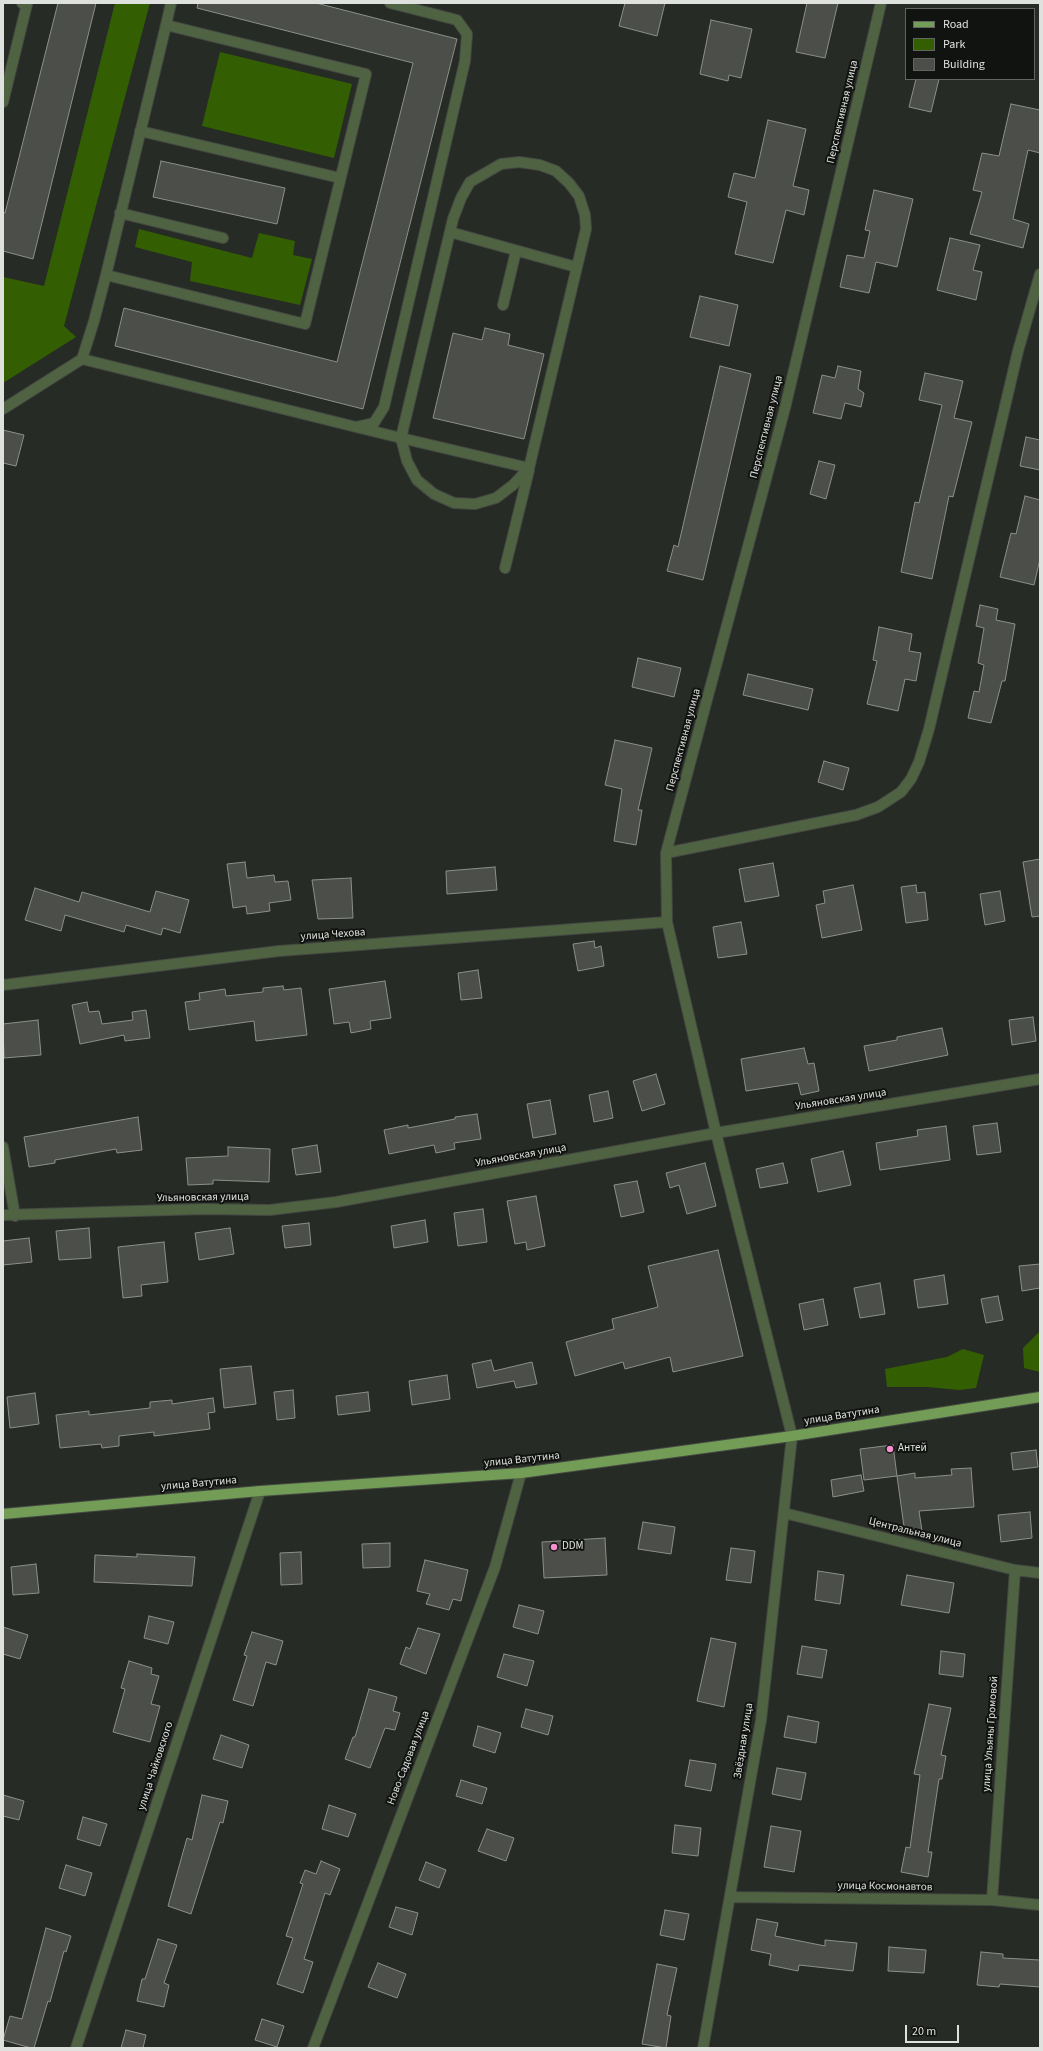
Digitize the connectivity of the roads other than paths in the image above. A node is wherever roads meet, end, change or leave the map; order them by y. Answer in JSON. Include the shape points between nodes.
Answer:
{"nodes":[{"id":1,"x":22,"y":3,"type":"edge"},
{"id":2,"x":171,"y":3,"type":"edge"},
{"id":3,"x":390,"y":3,"type":"edge"},
{"id":4,"x":881,"y":3,"type":"edge"},
{"id":5,"x":166,"y":25,"type":"junction"},
{"id":6,"x":3,"y":102,"type":"edge"},
{"id":7,"x":140,"y":131,"type":"junction"},
{"id":8,"x":340,"y":178,"type":"junction"},
{"id":9,"x":120,"y":213,"type":"junction"},
{"id":10,"x":450,"y":232,"type":"junction"},
{"id":11,"x":223,"y":238,"type":"dead end"},
{"id":12,"x":516,"y":251,"type":"junction"},
{"id":13,"x":576,"y":267,"type":"junction"},
{"id":14,"x":1040,"y":274,"type":"edge"},
{"id":15,"x":106,"y":275,"type":"junction"},
{"id":16,"x":503,"y":305,"type":"dead end"},
{"id":17,"x":82,"y":358,"type":"junction"},
{"id":18,"x":3,"y":409,"type":"edge"},
{"id":19,"x":356,"y":427,"type":"junction"},
{"id":20,"x":401,"y":438,"type":"junction"},
{"id":21,"x":529,"y":468,"type":"junction"},
{"id":22,"x":505,"y":568,"type":"dead end"},
{"id":23,"x":666,"y":853,"type":"junction"},
{"id":24,"x":667,"y":922,"type":"junction"},
{"id":25,"x":3,"y":985,"type":"edge"},
{"id":26,"x":1040,"y":1079,"type":"edge"},
{"id":27,"x":716,"y":1133,"type":"junction"},
{"id":28,"x":3,"y":1147,"type":"edge"},
{"id":29,"x":3,"y":1215,"type":"edge"},
{"id":30,"x":15,"y":1216,"type":"junction"},
{"id":31,"x":1040,"y":1397,"type":"edge"},
{"id":32,"x":792,"y":1436,"type":"junction"},
{"id":33,"x":521,"y":1473,"type":"junction"},
{"id":34,"x":260,"y":1491,"type":"junction"},
{"id":35,"x":784,"y":1513,"type":"junction"},
{"id":36,"x":3,"y":1514,"type":"edge"},
{"id":37,"x":1015,"y":1570,"type":"junction"},
{"id":38,"x":1040,"y":1573,"type":"edge"},
{"id":39,"x":730,"y":1897,"type":"junction"},
{"id":40,"x":992,"y":1900,"type":"junction"},
{"id":41,"x":1040,"y":1905,"type":"edge"},
{"id":42,"x":76,"y":2048,"type":"edge"},
{"id":43,"x":312,"y":2048,"type":"edge"},
{"id":44,"x":703,"y":2048,"type":"edge"}],
"edges":[{"from":1,"to":6,"type":"street","via":[[27,4]]},
{"from":2,"to":5,"type":"street"},
{"from":3,"to":19,"type":"street","via":[[457,20],[467,34],[467,41],[465,61],[384,407],[374,423]]},
{"from":4,"to":23,"type":"street","name":"Перспективная улица","via":[[785,408]]},
{"from":5,"to":7,"type":"street"},
{"from":5,"to":8,"type":"street","via":[[366,74]]},
{"from":7,"to":8,"type":"street"},
{"from":7,"to":9,"type":"street"},
{"from":8,"to":15,"type":"street","via":[[305,324]]},
{"from":9,"to":11,"type":"street"},
{"from":9,"to":15,"type":"street"},
{"from":10,"to":12,"type":"street"},
{"from":10,"to":13,"type":"street","via":[[461,198],[470,182],[501,164],[519,162],[540,165],[556,171],[579,196],[586,229]]},
{"from":10,"to":20,"type":"street"},
{"from":12,"to":13,"type":"street"},
{"from":12,"to":16,"type":"street"},
{"from":13,"to":21,"type":"street"},
{"from":14,"to":23,"type":"street","via":[[1018,351],[928,729],[919,762],[911,779],[901,792],[856,815]]},
{"from":15,"to":17,"type":"street"},
{"from":17,"to":18,"type":"street"},
{"from":17,"to":19,"type":"street"},
{"from":19,"to":20,"type":"street"},
{"from":20,"to":21,"type":"street"},
{"from":20,"to":21,"type":"street","via":[[407,461],[417,480],[434,494],[454,503],[475,504],[496,498]]},
{"from":21,"to":22,"type":"street"},
{"from":23,"to":24,"type":"street","name":"Перспективная улица"},
{"from":24,"to":25,"type":"street","name":"улица Чехова","via":[[279,951]]},
{"from":24,"to":27,"type":"street","name":"Перспективная улица"},
{"from":26,"to":27,"type":"street","name":"Ульяновская улица"},
{"from":27,"to":30,"type":"street","name":"Ульяновская улица","via":[[336,1202],[270,1210],[204,1209]]},
{"from":27,"to":32,"type":"street","name":"Перспективная улица"},
{"from":28,"to":30,"type":"street"},
{"from":29,"to":30,"type":"street","name":"Ульяновская улица"},
{"from":31,"to":32,"type":"main road","name":"улица Ватутина"},
{"from":32,"to":33,"type":"main road","name":"улица Ватутина"},
{"from":32,"to":35,"type":"street","name":"Звёздная улица"},
{"from":33,"to":34,"type":"main road","name":"улица Ватутина"},
{"from":33,"to":43,"type":"street","name":"Ново-Садовая улица","via":[[495,1567]]},
{"from":34,"to":36,"type":"main road","name":"улица Ватутина"},
{"from":34,"to":42,"type":"street","name":"улица Чайковского"},
{"from":35,"to":37,"type":"street","name":"Центральная улица"},
{"from":35,"to":39,"type":"street","name":"Звёздная улица","via":[[761,1720]]},
{"from":37,"to":38,"type":"street","name":"Центральная улица"},
{"from":37,"to":40,"type":"street","name":"улица Ульяны Громовой"},
{"from":39,"to":40,"type":"street","name":"улица Космонавтов"},
{"from":39,"to":44,"type":"street","name":"Звёздная улица"},
{"from":40,"to":41,"type":"street","name":"улица Космонавтов"}]}
